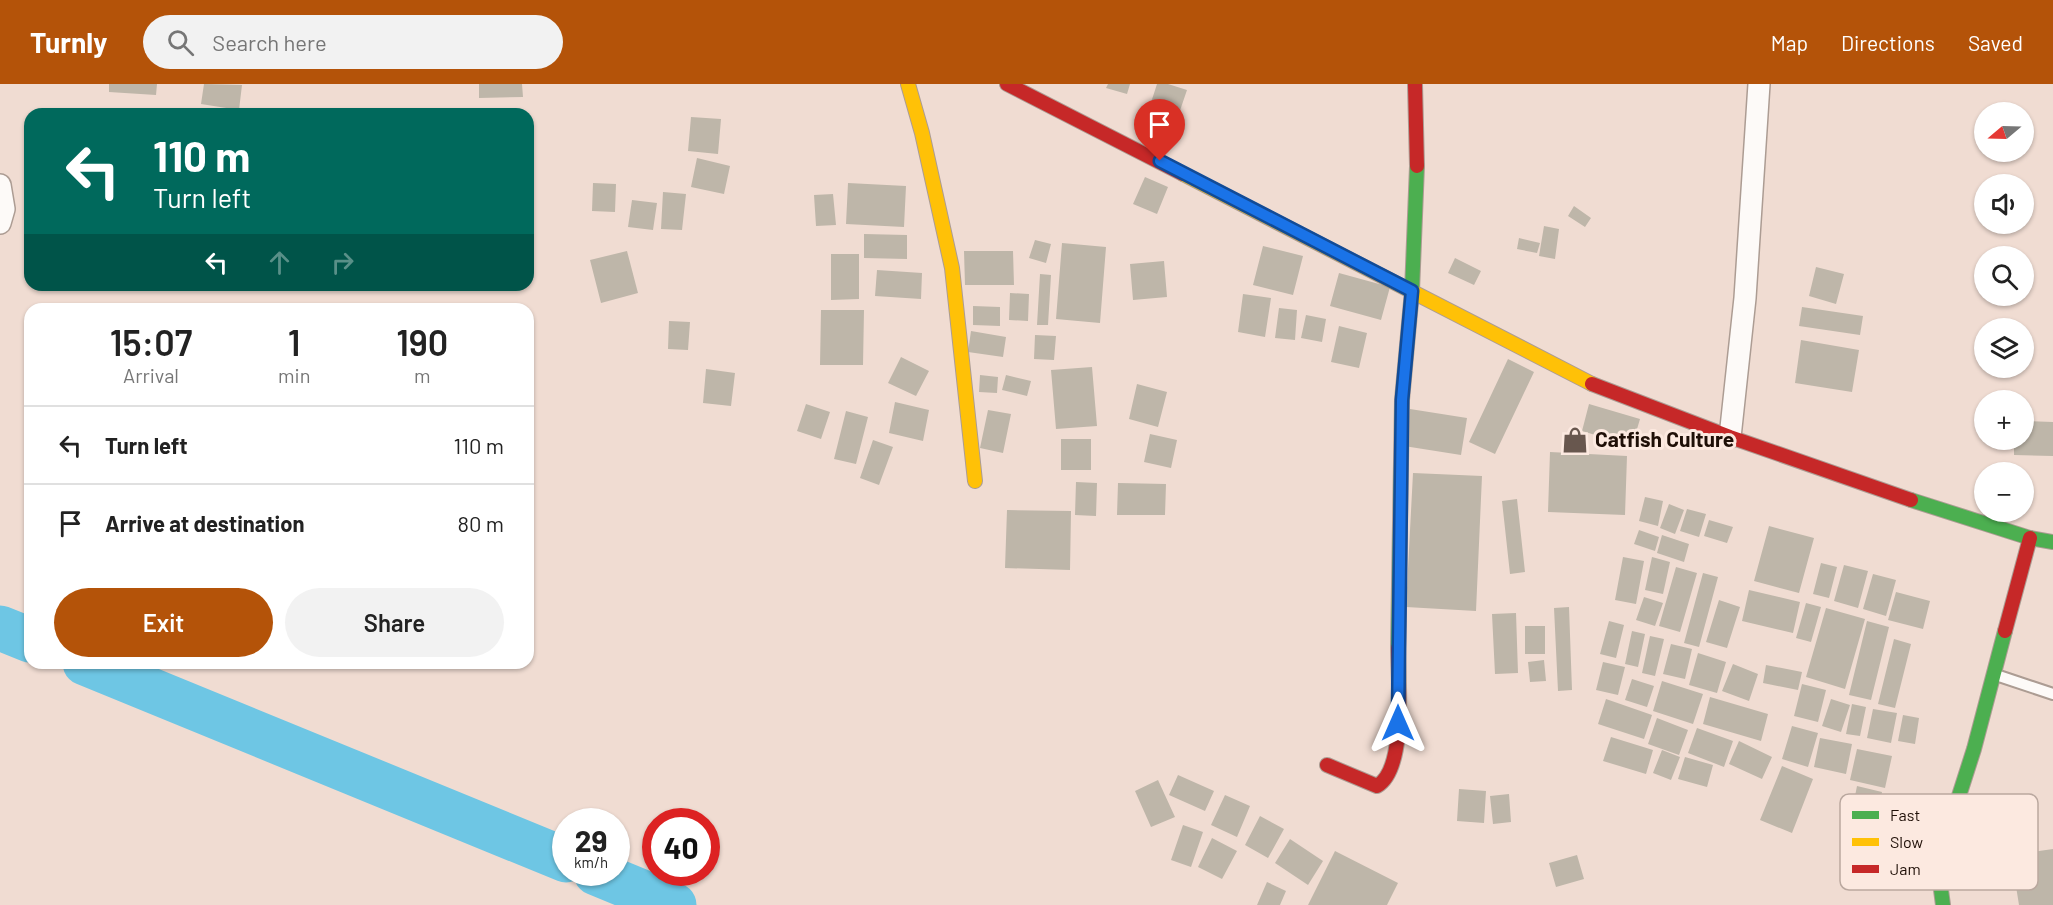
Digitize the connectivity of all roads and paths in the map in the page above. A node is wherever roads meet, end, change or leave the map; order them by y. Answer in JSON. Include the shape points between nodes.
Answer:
{"nodes":[{"id":1,"x":908,"y":84,"type":"edge"},
{"id":2,"x":1007,"y":84,"type":"edge"},
{"id":3,"x":1415,"y":84,"type":"edge"},
{"id":4,"x":1759,"y":84,"type":"edge"},
{"id":5,"x":0,"y":185,"type":"edge"},
{"id":6,"x":0,"y":223,"type":"edge"},
{"id":7,"x":1412,"y":291,"type":"junction"},
{"id":8,"x":1730,"y":437,"type":"junction"},
{"id":9,"x":975,"y":481,"type":"dead end"},
{"id":10,"x":2030,"y":538,"type":"junction"},
{"id":11,"x":2053,"y":542,"type":"edge"},
{"id":12,"x":1995,"y":675,"type":"junction"},
{"id":13,"x":2053,"y":694,"type":"edge"},
{"id":14,"x":1327,"y":765,"type":"dead end"},
{"id":15,"x":1960,"y":794,"type":"edge"},
{"id":16,"x":1941,"y":890,"type":"edge"},
{"id":17,"x":1942,"y":905,"type":"edge"}],
"edges":[{"from":1,"to":9,"type":"street","via":[[952,268]]},
{"from":2,"to":7,"type":"street"},
{"from":3,"to":7,"type":"street","via":[[1418,153]]},
{"from":4,"to":8,"type":"street","via":[[1745,298]]},
{"from":5,"to":6,"type":"street","via":[[4,209]]},
{"from":7,"to":8,"type":"street","via":[[1606,391]]},
{"from":7,"to":14,"type":"street","via":[[1402,400],[1395,764],[1386,780],[1377,786]]},
{"from":8,"to":10,"type":"street"},
{"from":10,"to":11,"type":"street"},
{"from":10,"to":12,"type":"street"},
{"from":12,"to":13,"type":"lane"},
{"from":12,"to":15,"type":"street"},
{"from":16,"to":17,"type":"street"}]}
